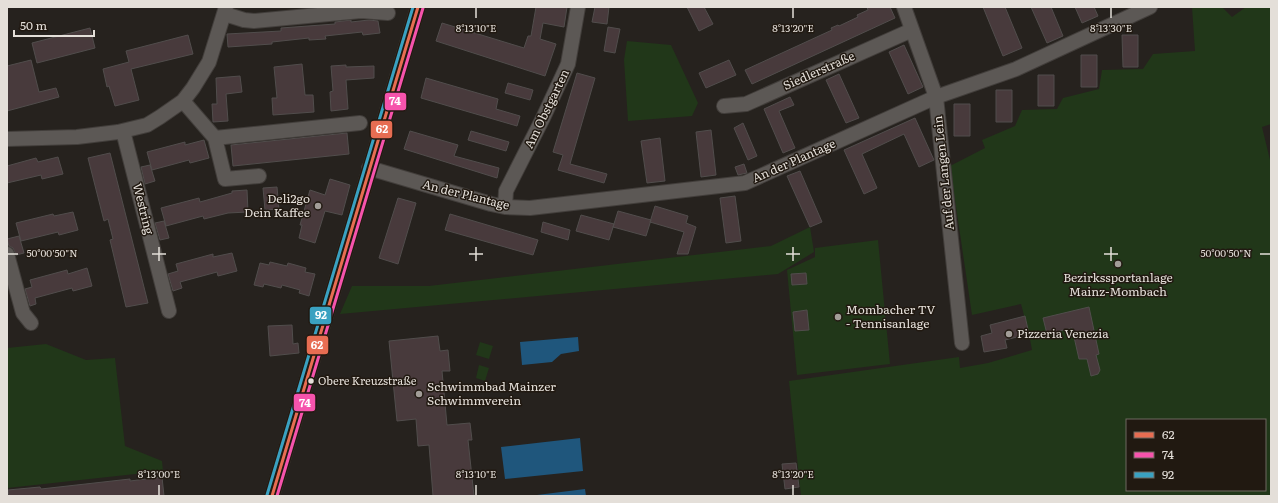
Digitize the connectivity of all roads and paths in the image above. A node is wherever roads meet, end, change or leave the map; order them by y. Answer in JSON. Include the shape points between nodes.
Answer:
{"nodes":[{"id":1,"x":418,"y":7,"type":"edge"},
{"id":2,"x":578,"y":7,"type":"edge"},
{"id":3,"x":904,"y":7,"type":"edge"},
{"id":4,"x":1150,"y":7,"type":"edge"},
{"id":5,"x":226,"y":10,"type":"edge"},
{"id":6,"x":388,"y":13,"type":"dead end"},
{"id":7,"x":912,"y":30,"type":"junction"},
{"id":8,"x":936,"y":97,"type":"junction"},
{"id":9,"x":183,"y":101,"type":"junction"},
{"id":10,"x":724,"y":106,"type":"dead end"},
{"id":11,"x":360,"y":123,"type":"dead end"},
{"id":12,"x":123,"y":131,"type":"junction"},
{"id":13,"x":215,"y":138,"type":"junction"},
{"id":14,"x":7,"y":139,"type":"edge"},
{"id":15,"x":369,"y":168,"type":"junction"},
{"id":16,"x":258,"y":176,"type":"dead end"},
{"id":17,"x":505,"y":207,"type":"junction"},
{"id":18,"x":7,"y":254,"type":"edge"},
{"id":19,"x":169,"y":311,"type":"dead end"},
{"id":20,"x":31,"y":323,"type":"dead end"},
{"id":21,"x":962,"y":343,"type":"dead end"},
{"id":22,"x":272,"y":496,"type":"edge"}],
"edges":[{"from":1,"to":15,"type":"street"},
{"from":2,"to":17,"type":"street","name":"Am Obstgarten","via":[[568,64],[544,118],[506,191]]},
{"from":3,"to":7,"type":"street","name":"Auf der Langen Lein"},
{"from":4,"to":8,"type":"street","name":"An der Plantage","via":[[1016,69]]},
{"from":5,"to":6,"type":"street","via":[[244,20],[254,21],[361,11]]},
{"from":5,"to":9,"type":"street","via":[[209,62]]},
{"from":7,"to":8,"type":"street","name":"Auf der Langen Lein"},
{"from":7,"to":10,"type":"street","name":"Siedlerstraße","via":[[746,104]]},
{"from":8,"to":17,"type":"street","name":"An der Plantage","via":[[745,183],[530,208]]},
{"from":8,"to":21,"type":"street","name":"Auf der Langen Lein"},
{"from":9,"to":12,"type":"street","via":[[147,124]]},
{"from":9,"to":13,"type":"street"},
{"from":11,"to":13,"type":"street"},
{"from":12,"to":14,"type":"street","via":[[77,137]]},
{"from":12,"to":19,"type":"street","name":"Westring"},
{"from":13,"to":16,"type":"street","via":[[225,179]]},
{"from":15,"to":17,"type":"street","name":"An der Plantage"},
{"from":15,"to":22,"type":"street"},
{"from":18,"to":20,"type":"street","via":[[23,313]]}]}
